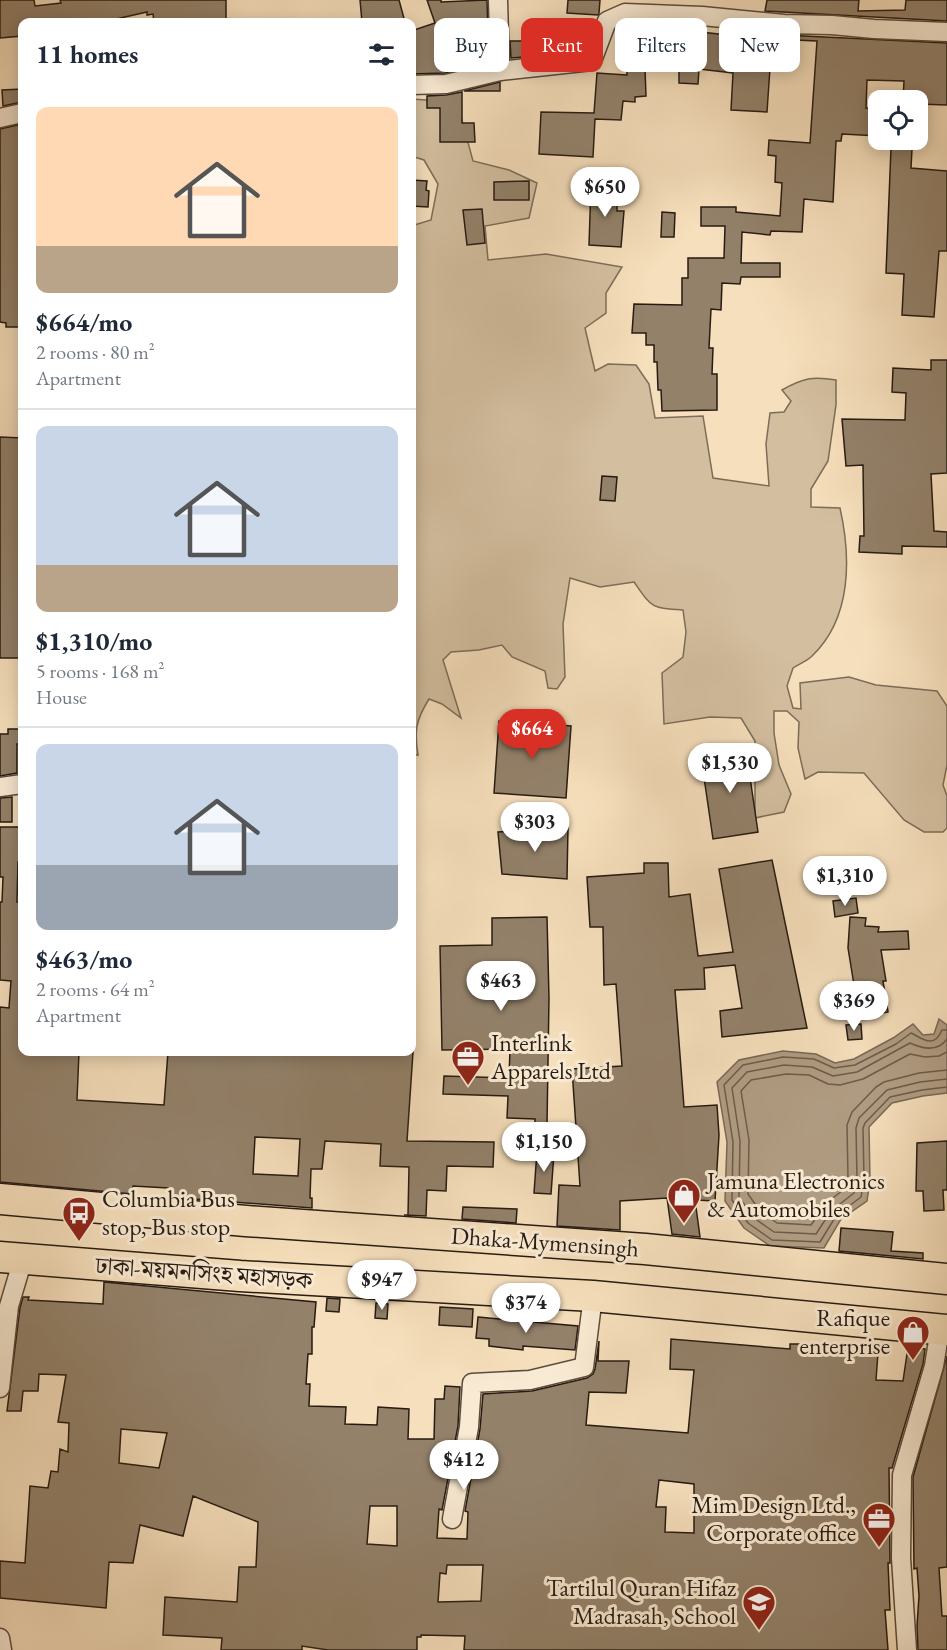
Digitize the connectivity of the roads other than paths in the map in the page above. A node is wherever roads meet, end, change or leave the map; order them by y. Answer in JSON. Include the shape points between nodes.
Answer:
{"nodes":[{"id":1,"x":498,"y":0,"type":"edge"},
{"id":2,"x":499,"y":18,"type":"edge"},
{"id":3,"x":947,"y":32,"type":"edge"},
{"id":4,"x":509,"y":70,"type":"edge"},
{"id":5,"x":496,"y":72,"type":"edge"},
{"id":6,"x":416,"y":85,"type":"edge"},
{"id":7,"x":18,"y":114,"type":"edge"},
{"id":8,"x":0,"y":118,"type":"edge"},
{"id":9,"x":18,"y":785,"type":"edge"},
{"id":10,"x":0,"y":787,"type":"edge"},
{"id":11,"x":0,"y":1199,"type":"edge"},
{"id":12,"x":12,"y":1258,"type":"edge"},
{"id":13,"x":947,"y":1279,"type":"edge"},
{"id":14,"x":593,"y":1296,"type":"junction"},
{"id":15,"x":944,"y":1329,"type":"edge"},
{"id":16,"x":0,"y":1388,"type":"edge"},
{"id":17,"x":452,"y":1519,"type":"dead end"},
{"id":18,"x":0,"y":1638,"type":"edge"},
{"id":19,"x":2,"y":1650,"type":"edge"},
{"id":20,"x":907,"y":1650,"type":"edge"}],
"edges":[{"from":1,"to":2,"type":"street"},
{"from":3,"to":4,"type":"street","via":[[625,13],[607,21],[592,61]]},
{"from":5,"to":6,"type":"street","via":[[446,84]]},
{"from":7,"to":8,"type":"street"},
{"from":9,"to":10,"type":"street"},
{"from":11,"to":13,"type":"highway","name":"Dhaka-Mymensingh","via":[[280,1224],[645,1248]]},
{"from":12,"to":14,"type":"highway","name":"ঢাকা-ময়মনসিংহ মহাসড়ক","via":[[240,1276]]},
{"from":12,"to":16,"type":"street"},
{"from":14,"to":15,"type":"highway","name":"ঢাকা-ময়মনসিংহ মহাসড়ক"},
{"from":14,"to":17,"type":"street","via":[[584,1367],[530,1380],[472,1383],[469,1427]]},
{"from":15,"to":20,"type":"street","via":[[902,1475],[901,1558]]},
{"from":18,"to":19,"type":"street"}]}
